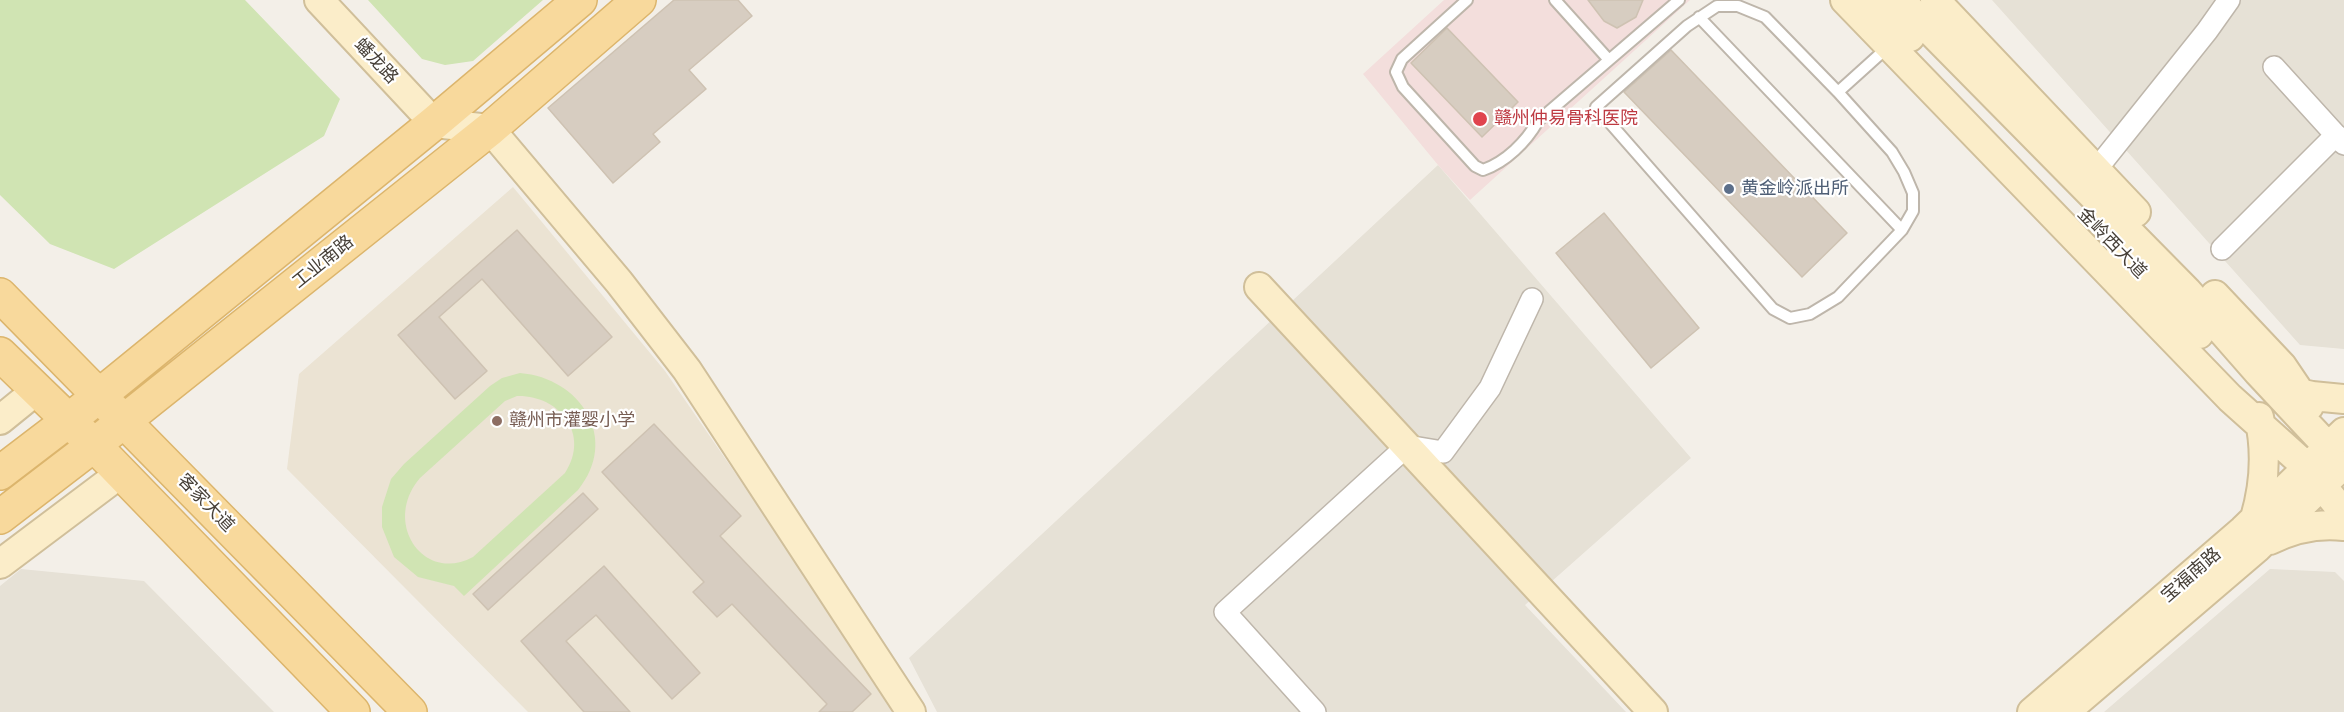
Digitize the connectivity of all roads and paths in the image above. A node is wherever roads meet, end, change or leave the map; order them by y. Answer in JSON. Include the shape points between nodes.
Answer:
{"nodes":[{"id":1,"x":319,"y":0,"type":"edge"},
{"id":2,"x":580,"y":0,"type":"edge"},
{"id":3,"x":639,"y":0,"type":"edge"},
{"id":4,"x":1467,"y":0,"type":"edge"},
{"id":5,"x":1555,"y":0,"type":"edge"},
{"id":6,"x":1679,"y":0,"type":"edge"},
{"id":7,"x":1845,"y":0,"type":"edge"},
{"id":8,"x":1874,"y":0,"type":"edge"},
{"id":9,"x":1900,"y":0,"type":"edge"},
{"id":10,"x":1935,"y":0,"type":"edge"},
{"id":11,"x":2229,"y":0,"type":"edge"},
{"id":12,"x":1700,"y":17,"type":"junction"},
{"id":13,"x":1889,"y":46,"type":"junction"},
{"id":14,"x":1609,"y":60,"type":"junction"},
{"id":15,"x":2274,"y":67,"type":"dead end"},
{"id":16,"x":1838,"y":92,"type":"junction"},
{"id":17,"x":434,"y":123,"type":"junction"},
{"id":18,"x":490,"y":129,"type":"junction"},
{"id":19,"x":2340,"y":139,"type":"edge"},
{"id":20,"x":2090,"y":178,"type":"junction"},
{"id":21,"x":1902,"y":231,"type":"junction"},
{"id":22,"x":2222,"y":249,"type":"dead end"},
{"id":23,"x":1259,"y":287,"type":"dead end"},
{"id":24,"x":0,"y":295,"type":"edge"},
{"id":25,"x":1532,"y":299,"type":"dead end"},
{"id":26,"x":0,"y":354,"type":"edge"},
{"id":27,"x":2261,"y":389,"type":"junction"},
{"id":28,"x":37,"y":390,"type":"junction"},
{"id":29,"x":2300,"y":394,"type":"junction"},
{"id":30,"x":99,"y":395,"type":"junction"},
{"id":31,"x":2344,"y":399,"type":"edge"},
{"id":32,"x":0,"y":420,"type":"edge"},
{"id":33,"x":124,"y":420,"type":"junction"},
{"id":34,"x":68,"y":421,"type":"junction"},
{"id":35,"x":2261,"y":426,"type":"junction"},
{"id":36,"x":94,"y":445,"type":"junction"},
{"id":37,"x":1407,"y":446,"type":"junction"},
{"id":38,"x":2331,"y":462,"type":"edge"},
{"id":39,"x":0,"y":473,"type":"edge"},
{"id":40,"x":122,"y":473,"type":"junction"},
{"id":41,"x":2344,"y":513,"type":"edge"},
{"id":42,"x":0,"y":517,"type":"edge"},
{"id":43,"x":2255,"y":518,"type":"junction"},
{"id":44,"x":2344,"y":526,"type":"edge"},
{"id":45,"x":2259,"y":547,"type":"junction"},
{"id":46,"x":0,"y":564,"type":"edge"},
{"id":47,"x":353,"y":712,"type":"edge"},
{"id":48,"x":410,"y":712,"type":"edge"},
{"id":49,"x":911,"y":712,"type":"edge"},
{"id":50,"x":1316,"y":712,"type":"edge"},
{"id":51,"x":1653,"y":712,"type":"edge"},
{"id":52,"x":2032,"y":712,"type":"edge"},
{"id":53,"x":2065,"y":712,"type":"edge"}],
"edges":[{"from":1,"to":17,"type":"street","name":"蟠龙路"},
{"from":2,"to":17,"type":"main road"},
{"from":3,"to":18,"type":"main road","name":"工业南路"},
{"from":4,"to":14,"type":"lane","via":[[1402,58],[1396,72],[1403,87],[1483,170],[1498,165],[1531,134],[1538,121]]},
{"from":5,"to":14,"type":"lane"},
{"from":6,"to":14,"type":"lane"},
{"from":7,"to":13,"type":"street"},
{"from":8,"to":27,"type":"street","name":"金岭西大道","via":[[2183,316]]},
{"from":9,"to":20,"type":"street","name":"金岭西大道"},
{"from":10,"to":20,"type":"street"},
{"from":11,"to":20,"type":"street"},
{"from":12,"to":16,"type":"lane","via":[[1716,6],[1738,6],[1765,17]]},
{"from":12,"to":21,"type":"lane"},
{"from":12,"to":21,"type":"lane","via":[[1596,107],[1773,309],[1790,318],[1810,314],[1838,297]]},
{"from":13,"to":16,"type":"lane"},
{"from":13,"to":35,"type":"street"},
{"from":15,"to":19,"type":"street"},
{"from":16,"to":21,"type":"lane","via":[[1892,152],[1904,172],[1912,193],[1913,211]]},
{"from":17,"to":18,"type":"street"},
{"from":17,"to":30,"type":"main road"},
{"from":18,"to":33,"type":"main road","name":"工业南路"},
{"from":18,"to":49,"type":"street","via":[[619,282],[687,370]]},
{"from":19,"to":22,"type":"street"},
{"from":20,"to":27,"type":"street","name":"金岭西大道","via":[[2187,291]]},
{"from":20,"to":29,"type":"street","via":[[2282,366]]},
{"from":23,"to":37,"type":"street"},
{"from":24,"to":30,"type":"main road","name":"客家大道"},
{"from":25,"to":37,"type":"street","via":[[1490,388],[1443,452]]},
{"from":26,"to":28,"type":"main road"},
{"from":27,"to":29,"type":"street"},
{"from":27,"to":35,"type":"street"},
{"from":27,"to":38,"type":"street","name":"金岭西大道"},
{"from":28,"to":32,"type":"street"},
{"from":28,"to":34,"type":"main road"},
{"from":29,"to":31,"type":"street"},
{"from":29,"to":38,"type":"street"},
{"from":30,"to":33,"type":"main road","name":"客家大道"},
{"from":30,"to":34,"type":"main road"},
{"from":33,"to":36,"type":"main road","name":"工业南路"},
{"from":33,"to":48,"type":"main road","name":"客家大道"},
{"from":34,"to":36,"type":"main road"},
{"from":34,"to":39,"type":"main road"},
{"from":35,"to":38,"type":"street"},
{"from":35,"to":43,"type":"street","via":[[2263,485]]},
{"from":36,"to":40,"type":"main road"},
{"from":36,"to":42,"type":"main road","name":"工业南路"},
{"from":37,"to":50,"type":"street","via":[[1225,612]]},
{"from":37,"to":51,"type":"street"},
{"from":38,"to":41,"type":"street"},
{"from":38,"to":43,"type":"street","name":"宝福南路"},
{"from":38,"to":45,"type":"street","name":"宝福南路"},
{"from":40,"to":46,"type":"street"},
{"from":40,"to":47,"type":"main road"},
{"from":43,"to":52,"type":"street","name":"宝福南路"},
{"from":44,"to":45,"type":"street","via":[[2301,528]]},
{"from":45,"to":53,"type":"street","name":"宝福南路"}]}
